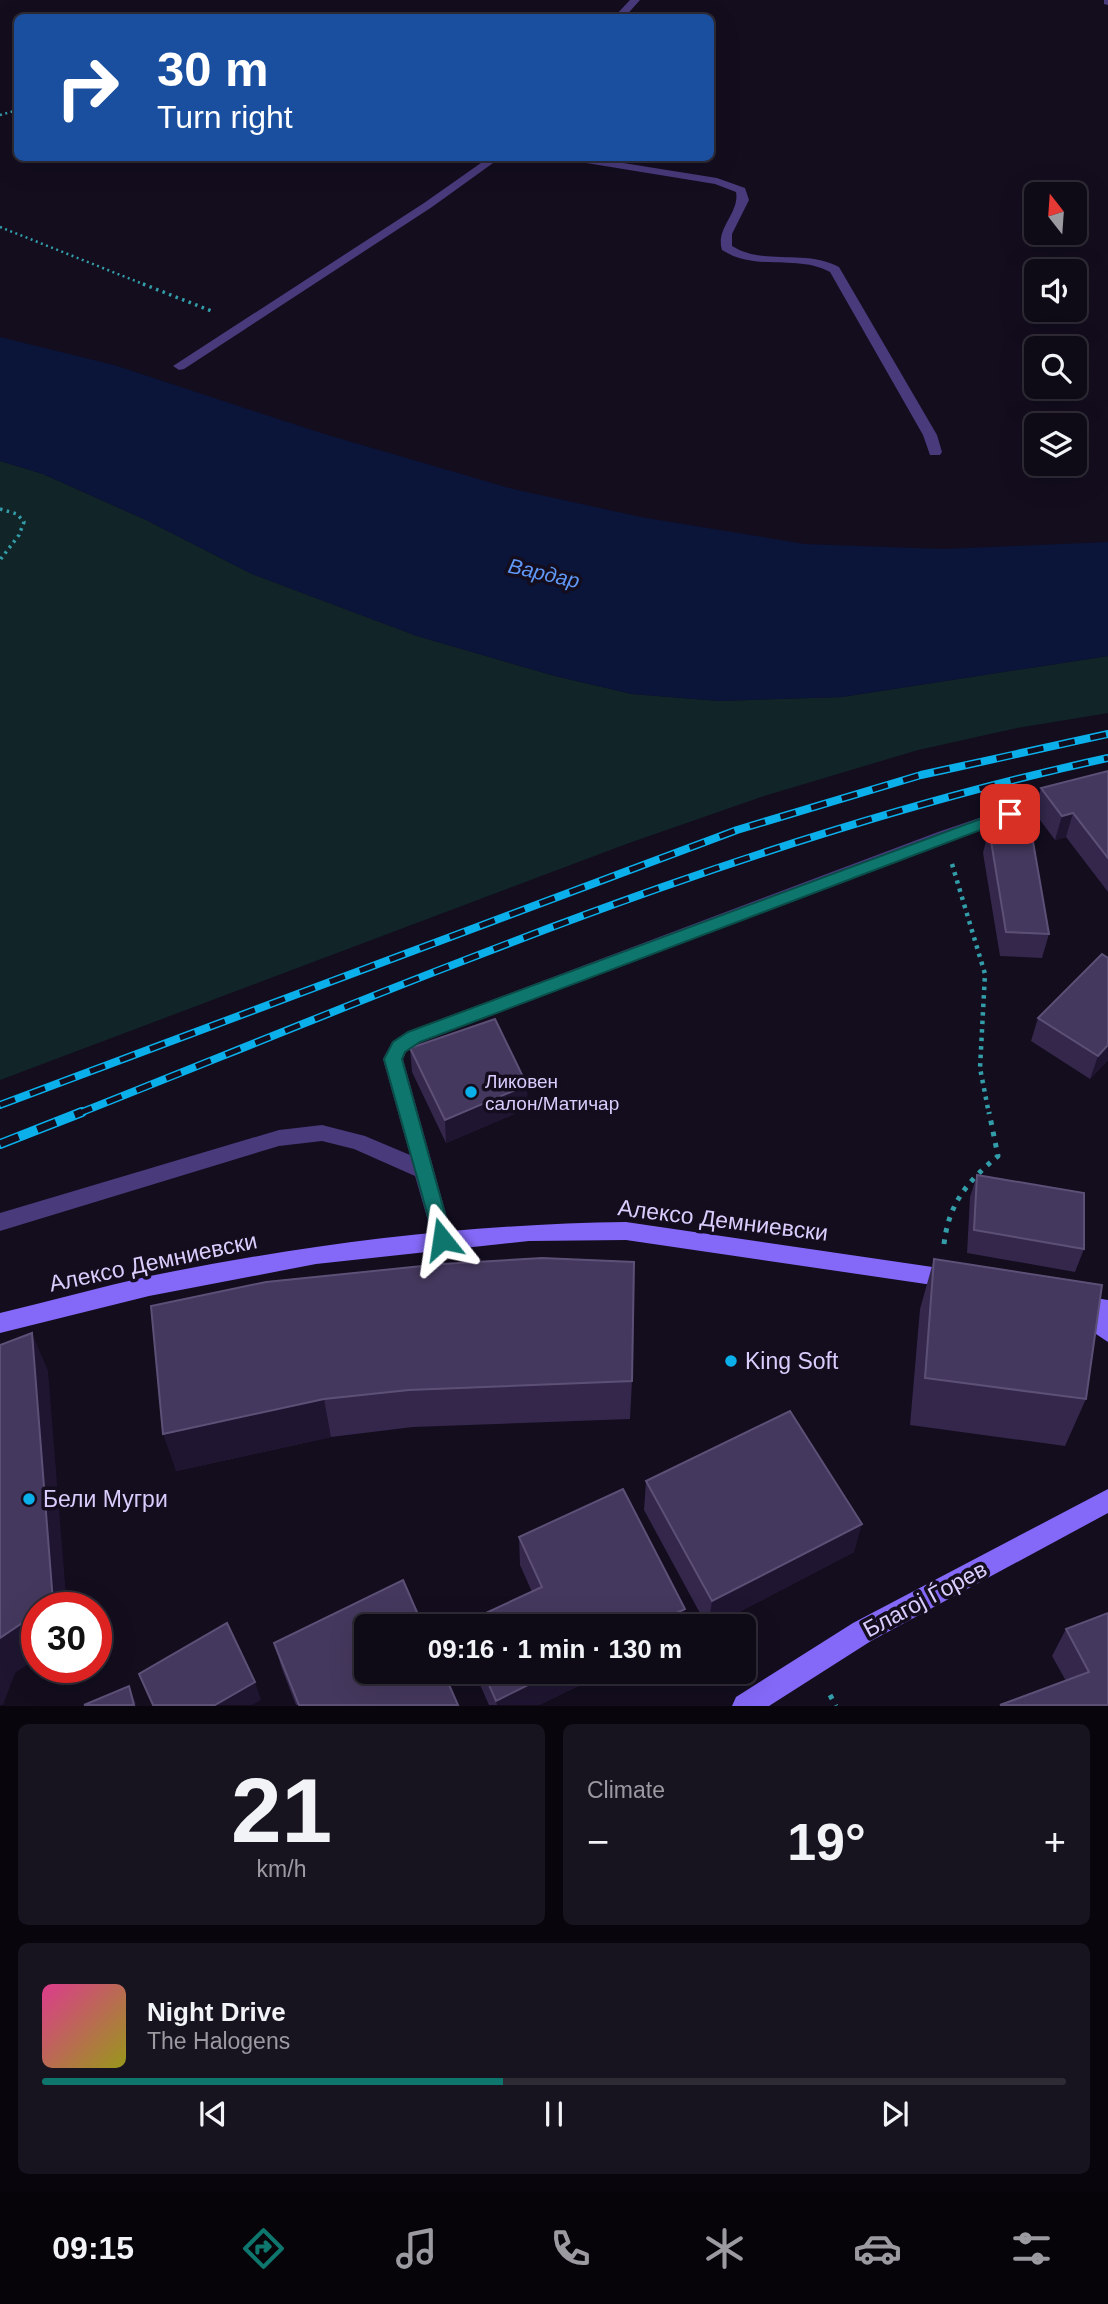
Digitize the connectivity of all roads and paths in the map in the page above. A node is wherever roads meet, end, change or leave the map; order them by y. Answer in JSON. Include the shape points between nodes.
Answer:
{"nodes":[{"id":1,"x":635,"y":0,"type":"edge"},
{"id":2,"x":622,"y":14,"type":"edge"},
{"id":3,"x":491,"y":161,"type":"edge"},
{"id":4,"x":593,"y":161,"type":"edge"},
{"id":5,"x":0,"y":227,"type":"edge"},
{"id":6,"x":248,"y":321,"type":"junction"},
{"id":7,"x":179,"y":366,"type":"dead end"},
{"id":8,"x":935,"y":452,"type":"dead end"},
{"id":9,"x":0,"y":509,"type":"edge"},
{"id":10,"x":0,"y":560,"type":"edge"},
{"id":11,"x":1077,"y":790,"type":"edge"},
{"id":12,"x":944,"y":836,"type":"junction"},
{"id":13,"x":424,"y":1171,"type":"junction"},
{"id":14,"x":0,"y":1222,"type":"edge"},
{"id":15,"x":442,"y":1239,"type":"junction"},
{"id":16,"x":942,"y":1277,"type":"junction"},
{"id":17,"x":968,"y":1282,"type":"edge"},
{"id":18,"x":1108,"y":1310,"type":"edge"},
{"id":19,"x":0,"y":1324,"type":"edge"},
{"id":20,"x":1108,"y":1332,"type":"edge"},
{"id":21,"x":1108,"y":1500,"type":"edge"},
{"id":22,"x":745,"y":1706,"type":"edge"}],
"edges":[{"from":1,"to":2,"type":"street"},
{"from":3,"to":6,"type":"street"},
{"from":4,"to":8,"type":"street","via":[[717,181],[741,190],[743,200],[726,233],[726,247],[750,258],[812,261],[835,271],[930,435]]},
{"from":5,"to":6,"type":"path","via":[[177,300]]},
{"from":6,"to":7,"type":"street"},
{"from":9,"to":10,"type":"path","via":[[17,514],[24,522]]},
{"from":11,"to":12,"type":"street"},
{"from":12,"to":13,"type":"street","via":[[414,1037],[399,1047],[393,1059]]},
{"from":12,"to":16,"type":"path","via":[[985,974],[980,1068],[998,1156],[960,1187],[946,1218]]},
{"from":13,"to":14,"type":"street","via":[[358,1142],[322,1133],[279,1138]]},
{"from":13,"to":15,"type":"street"},
{"from":15,"to":16,"type":"main road","name":"Алексо Демниевски","via":[[626,1231]]},
{"from":15,"to":19,"type":"main road","name":"Алексо Демниевски","via":[[316,1255],[162,1283]]},
{"from":16,"to":17,"type":"main road","name":"Алексо Демниевски"},
{"from":18,"to":20,"type":"main road","via":[[1064,1303]]},
{"from":21,"to":22,"type":"main road","name":"Благој Ѓорев","via":[[862,1632]]}]}
